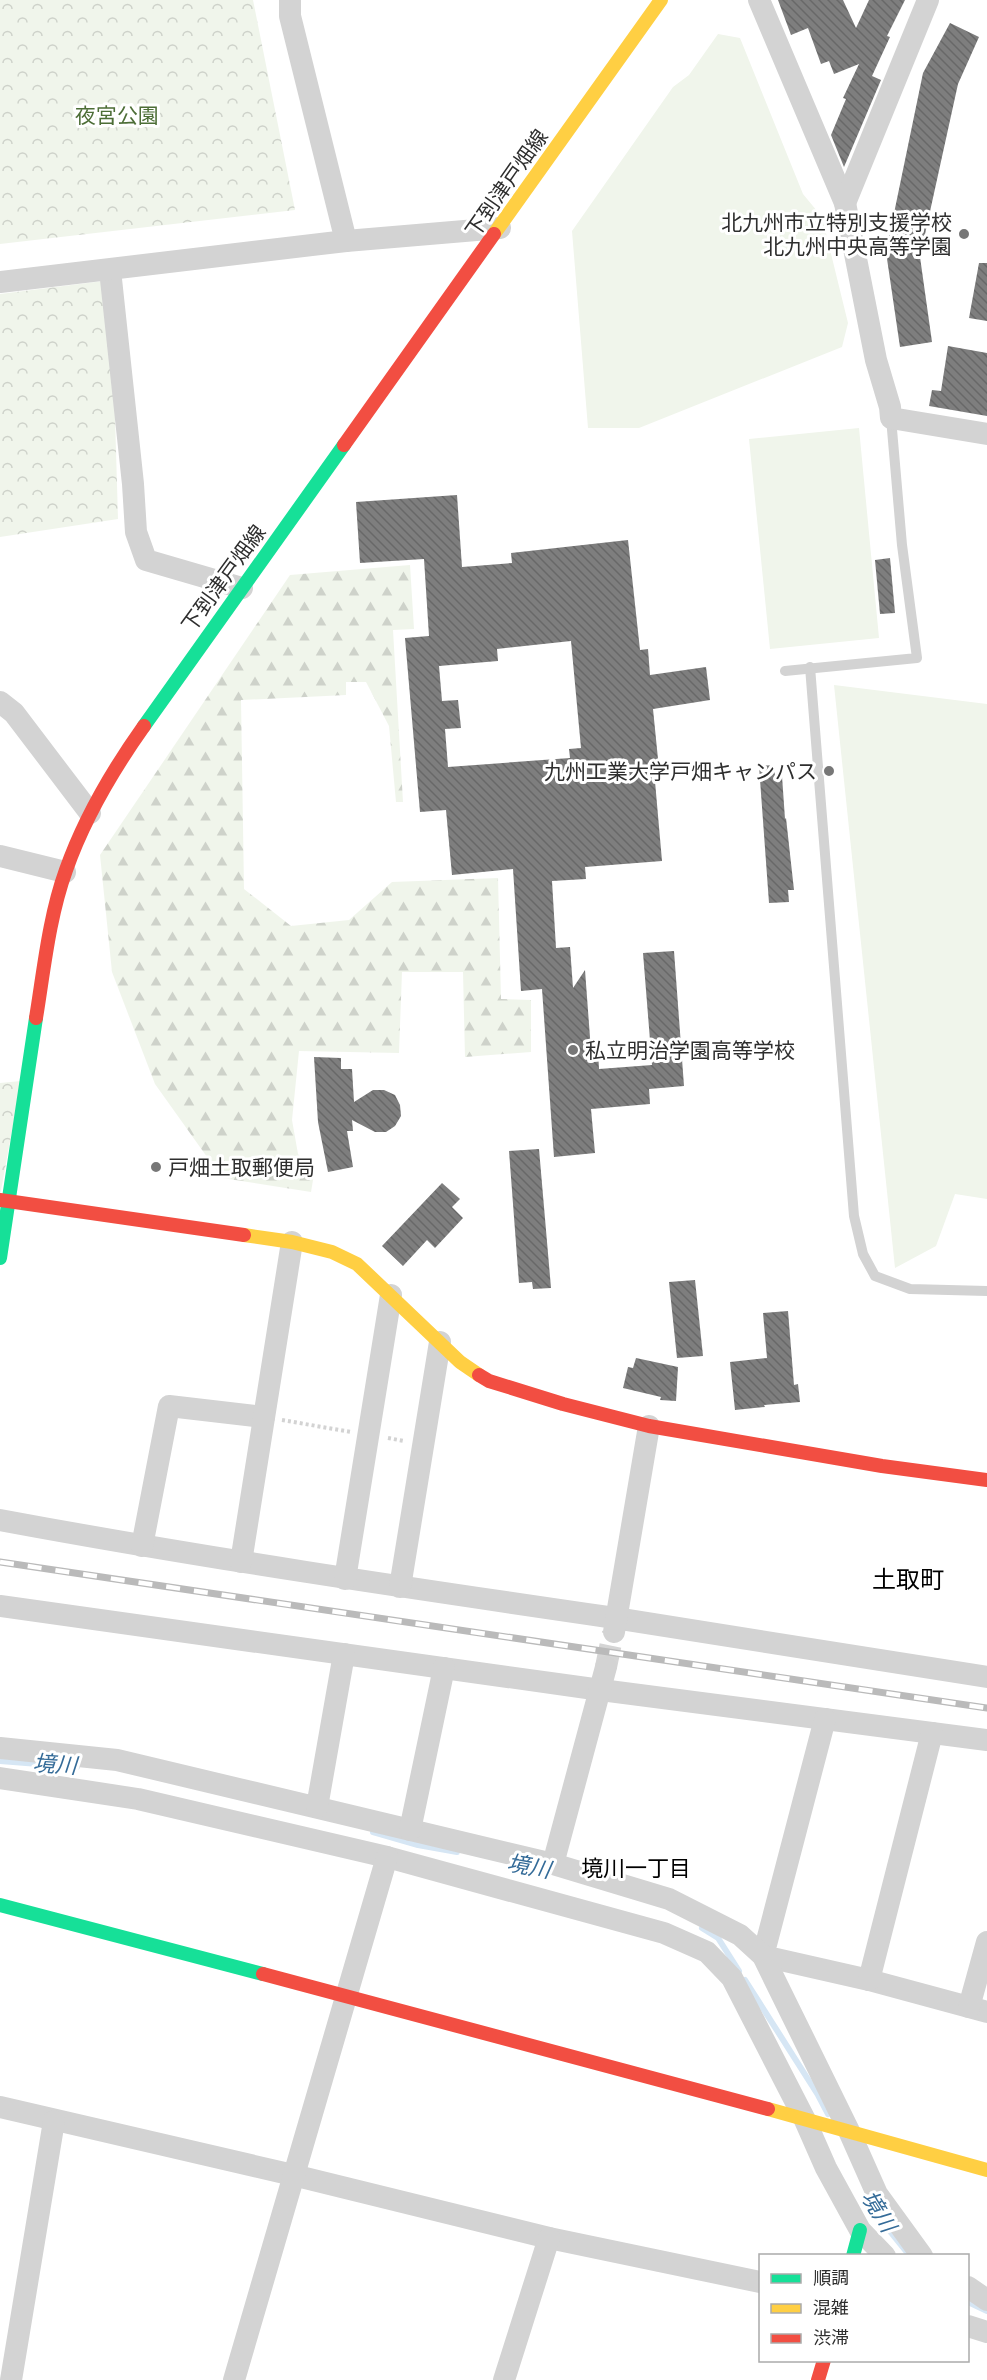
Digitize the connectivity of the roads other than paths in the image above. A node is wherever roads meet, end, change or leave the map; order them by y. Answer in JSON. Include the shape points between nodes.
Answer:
{"nodes":[{"id":1,"x":290,"y":0,"type":"edge"},
{"id":2,"x":661,"y":0,"type":"edge"},
{"id":3,"x":759,"y":0,"type":"edge"},
{"id":4,"x":928,"y":0,"type":"edge"},
{"id":5,"x":845,"y":203,"type":"junction"},
{"id":6,"x":500,"y":228,"type":"junction"},
{"id":7,"x":346,"y":241,"type":"junction"},
{"id":8,"x":110,"y":270,"type":"junction"},
{"id":9,"x":0,"y":282,"type":"edge"},
{"id":10,"x":891,"y":418,"type":"junction"},
{"id":11,"x":987,"y":434,"type":"edge"},
{"id":12,"x":242,"y":588,"type":"junction"},
{"id":13,"x":810,"y":668,"type":"junction"},
{"id":14,"x":785,"y":670,"type":"dead end"},
{"id":15,"x":0,"y":702,"type":"edge"},
{"id":16,"x":90,"y":813,"type":"junction"},
{"id":17,"x":0,"y":856,"type":"edge"},
{"id":18,"x":65,"y":872,"type":"junction"},
{"id":19,"x":4,"y":1201,"type":"edge"},
{"id":20,"x":292,"y":1242,"type":"junction"},
{"id":21,"x":0,"y":1258,"type":"edge"},
{"id":22,"x":987,"y":1291,"type":"edge"},
{"id":23,"x":392,"y":1295,"type":"junction"},
{"id":24,"x":440,"y":1342,"type":"junction"},
{"id":25,"x":264,"y":1417,"type":"junction"},
{"id":26,"x":649,"y":1426,"type":"junction"},
{"id":27,"x":987,"y":1480,"type":"edge"},
{"id":28,"x":0,"y":1520,"type":"edge"},
{"id":29,"x":142,"y":1546,"type":"junction"},
{"id":30,"x":241,"y":1562,"type":"junction"},
{"id":31,"x":345,"y":1579,"type":"junction"},
{"id":32,"x":400,"y":1587,"type":"junction"},
{"id":33,"x":0,"y":1606,"type":"edge"},
{"id":34,"x":615,"y":1626,"type":"junction"},
{"id":35,"x":344,"y":1654,"type":"junction"},
{"id":36,"x":606,"y":1667,"type":"tunnel mouth"},
{"id":37,"x":444,"y":1668,"type":"junction"},
{"id":38,"x":987,"y":1677,"type":"edge"},
{"id":39,"x":601,"y":1690,"type":"junction"},
{"id":40,"x":825,"y":1719,"type":"junction"},
{"id":41,"x":932,"y":1733,"type":"junction"},
{"id":42,"x":987,"y":1740,"type":"edge"},
{"id":43,"x":0,"y":1748,"type":"edge"},
{"id":44,"x":0,"y":1778,"type":"edge"},
{"id":45,"x":317,"y":1807,"type":"junction"},
{"id":46,"x":410,"y":1830,"type":"junction"},
{"id":47,"x":387,"y":1857,"type":"junction"},
{"id":48,"x":553,"y":1864,"type":"junction"},
{"id":49,"x":0,"y":1905,"type":"edge"},
{"id":50,"x":987,"y":1942,"type":"edge"},
{"id":51,"x":763,"y":1956,"type":"junction"},
{"id":52,"x":869,"y":1980,"type":"junction"},
{"id":53,"x":346,"y":1995,"type":"junction"},
{"id":54,"x":978,"y":2009,"type":"edge"},
{"id":55,"x":0,"y":2107,"type":"edge"},
{"id":56,"x":809,"y":2120,"type":"junction"},
{"id":57,"x":54,"y":2121,"type":"junction"},
{"id":58,"x":849,"y":2131,"type":"junction"},
{"id":59,"x":987,"y":2170,"type":"edge"},
{"id":60,"x":293,"y":2175,"type":"junction"},
{"id":61,"x":860,"y":2230,"type":"junction"},
{"id":62,"x":549,"y":2238,"type":"junction"},
{"id":63,"x":854,"y":2254,"type":"edge"},
{"id":64,"x":883,"y":2254,"type":"edge"},
{"id":65,"x":921,"y":2254,"type":"edge"},
{"id":66,"x":759,"y":2282,"type":"edge"},
{"id":67,"x":969,"y":2288,"type":"edge"},
{"id":68,"x":987,"y":2300,"type":"edge"},
{"id":69,"x":969,"y":2326,"type":"edge"},
{"id":70,"x":987,"y":2332,"type":"edge"},
{"id":71,"x":824,"y":2362,"type":"edge"},
{"id":72,"x":11,"y":2380,"type":"edge"},
{"id":73,"x":234,"y":2380,"type":"edge"},
{"id":74,"x":504,"y":2380,"type":"edge"},
{"id":75,"x":818,"y":2380,"type":"edge"}],
"edges":[{"from":1,"to":7,"type":"street","via":[[290,16]]},
{"from":2,"to":6,"type":"street","name":"下到津戸畑線"},
{"from":3,"to":5,"type":"street"},
{"from":4,"to":5,"type":"street"},
{"from":5,"to":10,"type":"street"},
{"from":6,"to":7,"type":"street"},
{"from":6,"to":12,"type":"street","name":"下到津戸畑線"},
{"from":7,"to":8,"type":"street"},
{"from":8,"to":9,"type":"street"},
{"from":8,"to":12,"type":"street","via":[[136,532],[146,560]]},
{"from":10,"to":11,"type":"street"},
{"from":10,"to":13,"type":"lane","via":[[917,658]]},
{"from":12,"to":16,"type":"street","name":"下到津戸畑線","via":[[129,747]]},
{"from":13,"to":14,"type":"lane"},
{"from":13,"to":22,"type":"lane","via":[[854,1216],[864,1254],[876,1276],[910,1289]]},
{"from":15,"to":16,"type":"street","via":[[14,713]]},
{"from":16,"to":18,"type":"street","name":"下到津戸畑線"},
{"from":17,"to":18,"type":"street"},
{"from":18,"to":19,"type":"street","name":"下到津戸畑線","via":[[44,962]]},
{"from":19,"to":20,"type":"street"},
{"from":19,"to":21,"type":"street","name":"下到津戸畑線"},
{"from":20,"to":23,"type":"street","via":[[332,1252],[357,1264]]},
{"from":20,"to":25,"type":"street"},
{"from":23,"to":24,"type":"street"},
{"from":23,"to":31,"type":"street"},
{"from":24,"to":26,"type":"street","via":[[460,1362],[489,1381]]},
{"from":24,"to":32,"type":"street"},
{"from":25,"to":29,"type":"street","via":[[169,1406]]},
{"from":25,"to":30,"type":"street"},
{"from":26,"to":27,"type":"street"},
{"from":26,"to":34,"type":"street"},
{"from":28,"to":29,"type":"street"},
{"from":29,"to":30,"type":"street"},
{"from":30,"to":31,"type":"street"},
{"from":31,"to":32,"type":"street"},
{"from":32,"to":34,"type":"street"},
{"from":33,"to":35,"type":"street"},
{"from":34,"to":38,"type":"street"},
{"from":35,"to":37,"type":"street"},
{"from":35,"to":45,"type":"street"},
{"from":36,"to":39,"type":"street"},
{"from":37,"to":39,"type":"street"},
{"from":37,"to":46,"type":"street"},
{"from":39,"to":40,"type":"street"},
{"from":39,"to":48,"type":"street"},
{"from":40,"to":41,"type":"street"},
{"from":40,"to":51,"type":"street"},
{"from":41,"to":42,"type":"street"},
{"from":41,"to":52,"type":"street"},
{"from":43,"to":45,"type":"street","via":[[117,1760]]},
{"from":44,"to":47,"type":"street","via":[[138,1799]]},
{"from":45,"to":46,"type":"street"},
{"from":46,"to":48,"type":"street"},
{"from":47,"to":53,"type":"street"},
{"from":47,"to":56,"type":"street","via":[[664,1933],[707,1952],[732,1978]]},
{"from":48,"to":51,"type":"street","via":[[669,1899],[740,1935]]},
{"from":49,"to":53,"type":"street"},
{"from":50,"to":54,"type":"street"},
{"from":51,"to":52,"type":"street"},
{"from":51,"to":58,"type":"street"},
{"from":52,"to":54,"type":"street"},
{"from":53,"to":56,"type":"street"},
{"from":53,"to":60,"type":"street"},
{"from":55,"to":57,"type":"street"},
{"from":56,"to":58,"type":"street"},
{"from":56,"to":61,"type":"street","via":[[826,2168]]},
{"from":57,"to":60,"type":"street"},
{"from":57,"to":72,"type":"street"},
{"from":58,"to":59,"type":"street"},
{"from":58,"to":65,"type":"street","via":[[877,2194]]},
{"from":60,"to":62,"type":"street"},
{"from":60,"to":73,"type":"street"},
{"from":61,"to":63,"type":"street"},
{"from":61,"to":64,"type":"street"},
{"from":62,"to":66,"type":"street"},
{"from":62,"to":74,"type":"street"},
{"from":67,"to":68,"type":"street"},
{"from":69,"to":70,"type":"street"},
{"from":71,"to":75,"type":"street"}]}
